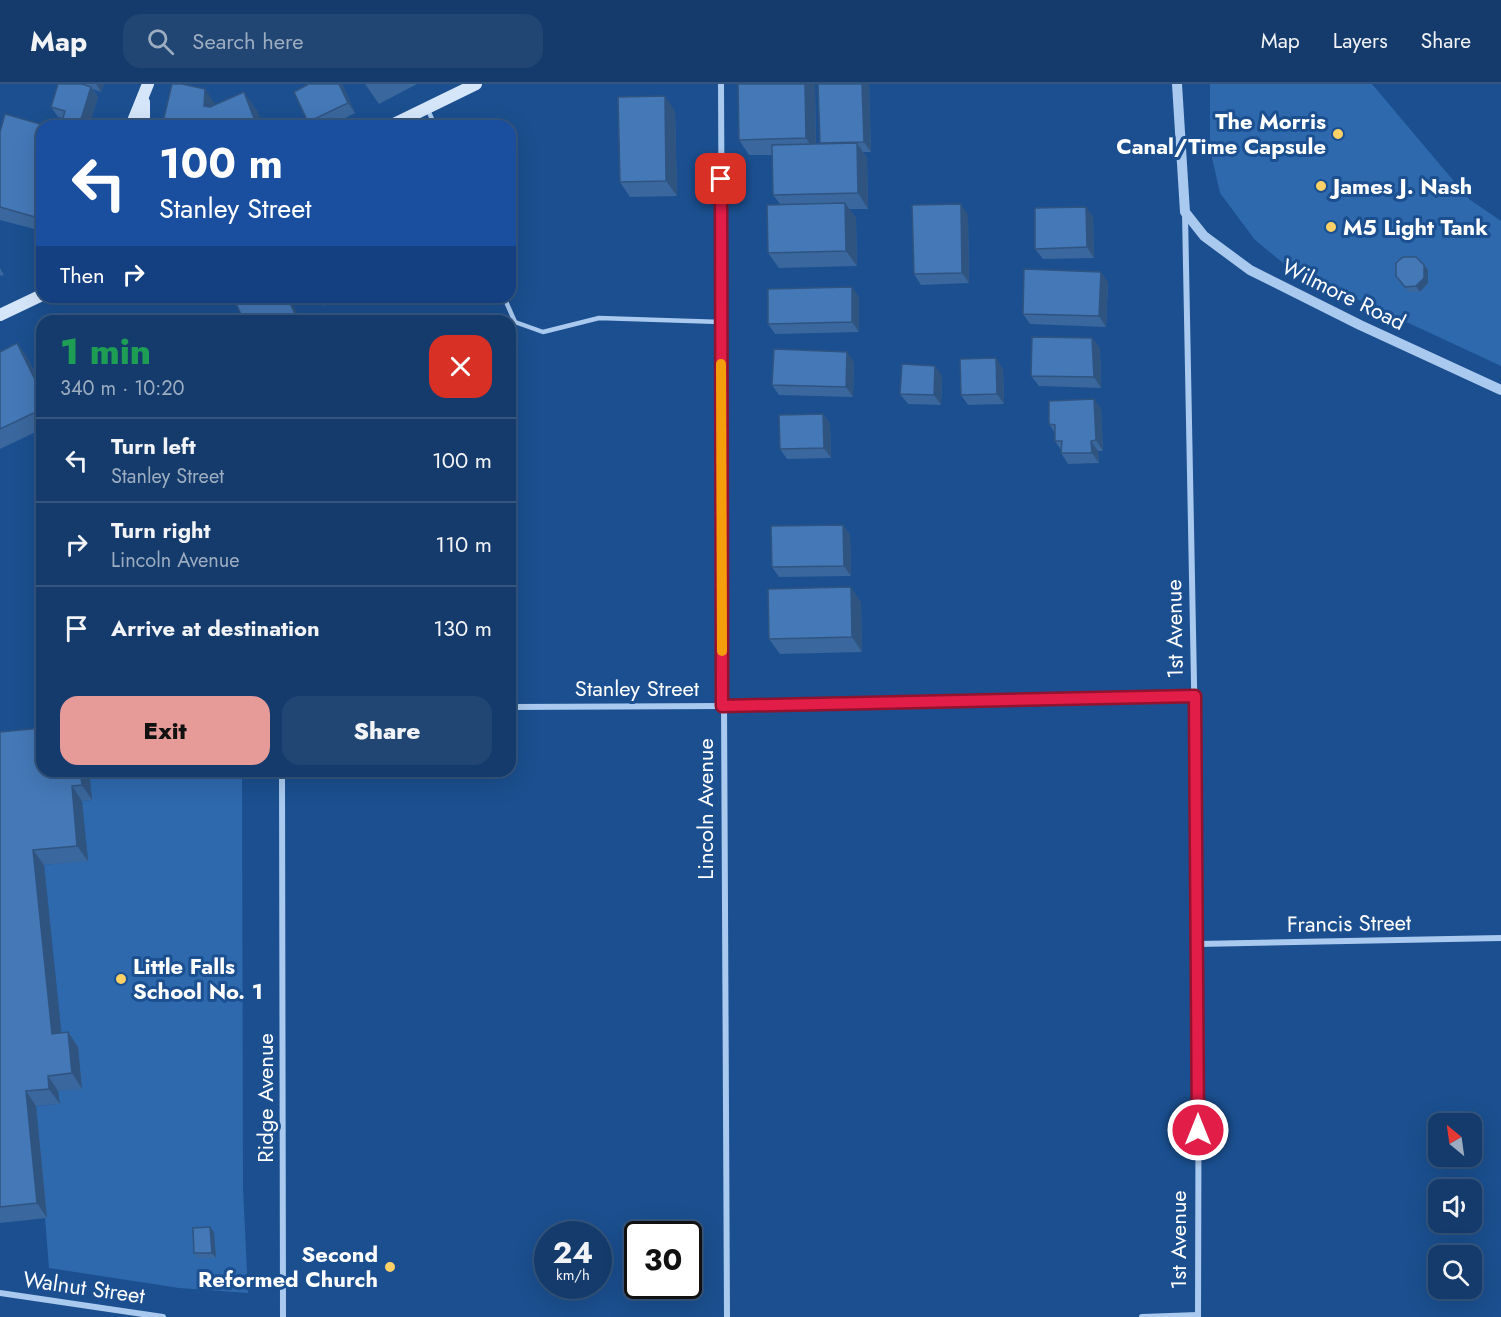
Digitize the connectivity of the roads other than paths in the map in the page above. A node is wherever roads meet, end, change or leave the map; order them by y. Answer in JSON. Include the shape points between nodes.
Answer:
{"nodes":[{"id":1,"x":148,"y":84,"type":"edge"},
{"id":2,"x":476,"y":84,"type":"edge"},
{"id":3,"x":721,"y":84,"type":"edge"},
{"id":4,"x":1177,"y":84,"type":"edge"},
{"id":5,"x":144,"y":97,"type":"junction"},
{"id":6,"x":428,"y":108,"type":"junction"},
{"id":7,"x":134,"y":120,"type":"edge"},
{"id":8,"x":144,"y":120,"type":"edge"},
{"id":9,"x":403,"y":120,"type":"edge"},
{"id":10,"x":433,"y":120,"type":"edge"},
{"id":11,"x":1185,"y":212,"type":"junction"},
{"id":12,"x":36,"y":298,"type":"edge"},
{"id":13,"x":0,"y":315,"type":"edge"},
{"id":14,"x":516,"y":322,"type":"edge"},
{"id":15,"x":721,"y":322,"type":"junction"},
{"id":16,"x":1501,"y":390,"type":"edge"},
{"id":17,"x":1195,"y":696,"type":"junction"},
{"id":18,"x":722,"y":706,"type":"junction"},
{"id":19,"x":516,"y":707,"type":"edge"},
{"id":20,"x":282,"y":777,"type":"edge"},
{"id":21,"x":1501,"y":938,"type":"edge"},
{"id":22,"x":1198,"y":944,"type":"junction"},
{"id":23,"x":0,"y":1293,"type":"edge"},
{"id":24,"x":1198,"y":1316,"type":"edge"},
{"id":25,"x":163,"y":1317,"type":"edge"},
{"id":26,"x":284,"y":1317,"type":"edge"},
{"id":27,"x":727,"y":1317,"type":"edge"},
{"id":28,"x":1142,"y":1317,"type":"edge"}],
"edges":[{"from":1,"to":5,"type":"main road"},
{"from":2,"to":6,"type":"main road"},
{"from":3,"to":15,"type":"street","name":"Lincoln Avenue"},
{"from":4,"to":11,"type":"street","name":"1st Avenue"},
{"from":5,"to":7,"type":"main road"},
{"from":5,"to":8,"type":"main road"},
{"from":6,"to":9,"type":"main road"},
{"from":6,"to":10,"type":"lane"},
{"from":11,"to":16,"type":"street","name":"Wilmore Road","via":[[1204,236],[1250,270]]},
{"from":11,"to":17,"type":"street","name":"1st Avenue"},
{"from":12,"to":13,"type":"main road"},
{"from":14,"to":15,"type":"lane","via":[[543,332],[599,318]]},
{"from":15,"to":18,"type":"street","name":"Lincoln Avenue"},
{"from":17,"to":18,"type":"street","name":"Stanley Street"},
{"from":17,"to":22,"type":"street","name":"1st Avenue"},
{"from":18,"to":19,"type":"street","name":"Stanley Street"},
{"from":18,"to":27,"type":"street","name":"Lincoln Avenue"},
{"from":20,"to":26,"type":"street","name":"Ridge Avenue"},
{"from":21,"to":22,"type":"street","name":"Francis Street"},
{"from":22,"to":24,"type":"street","name":"1st Avenue"},
{"from":23,"to":25,"type":"street","name":"Walnut Street"},
{"from":24,"to":28,"type":"street"}]}
